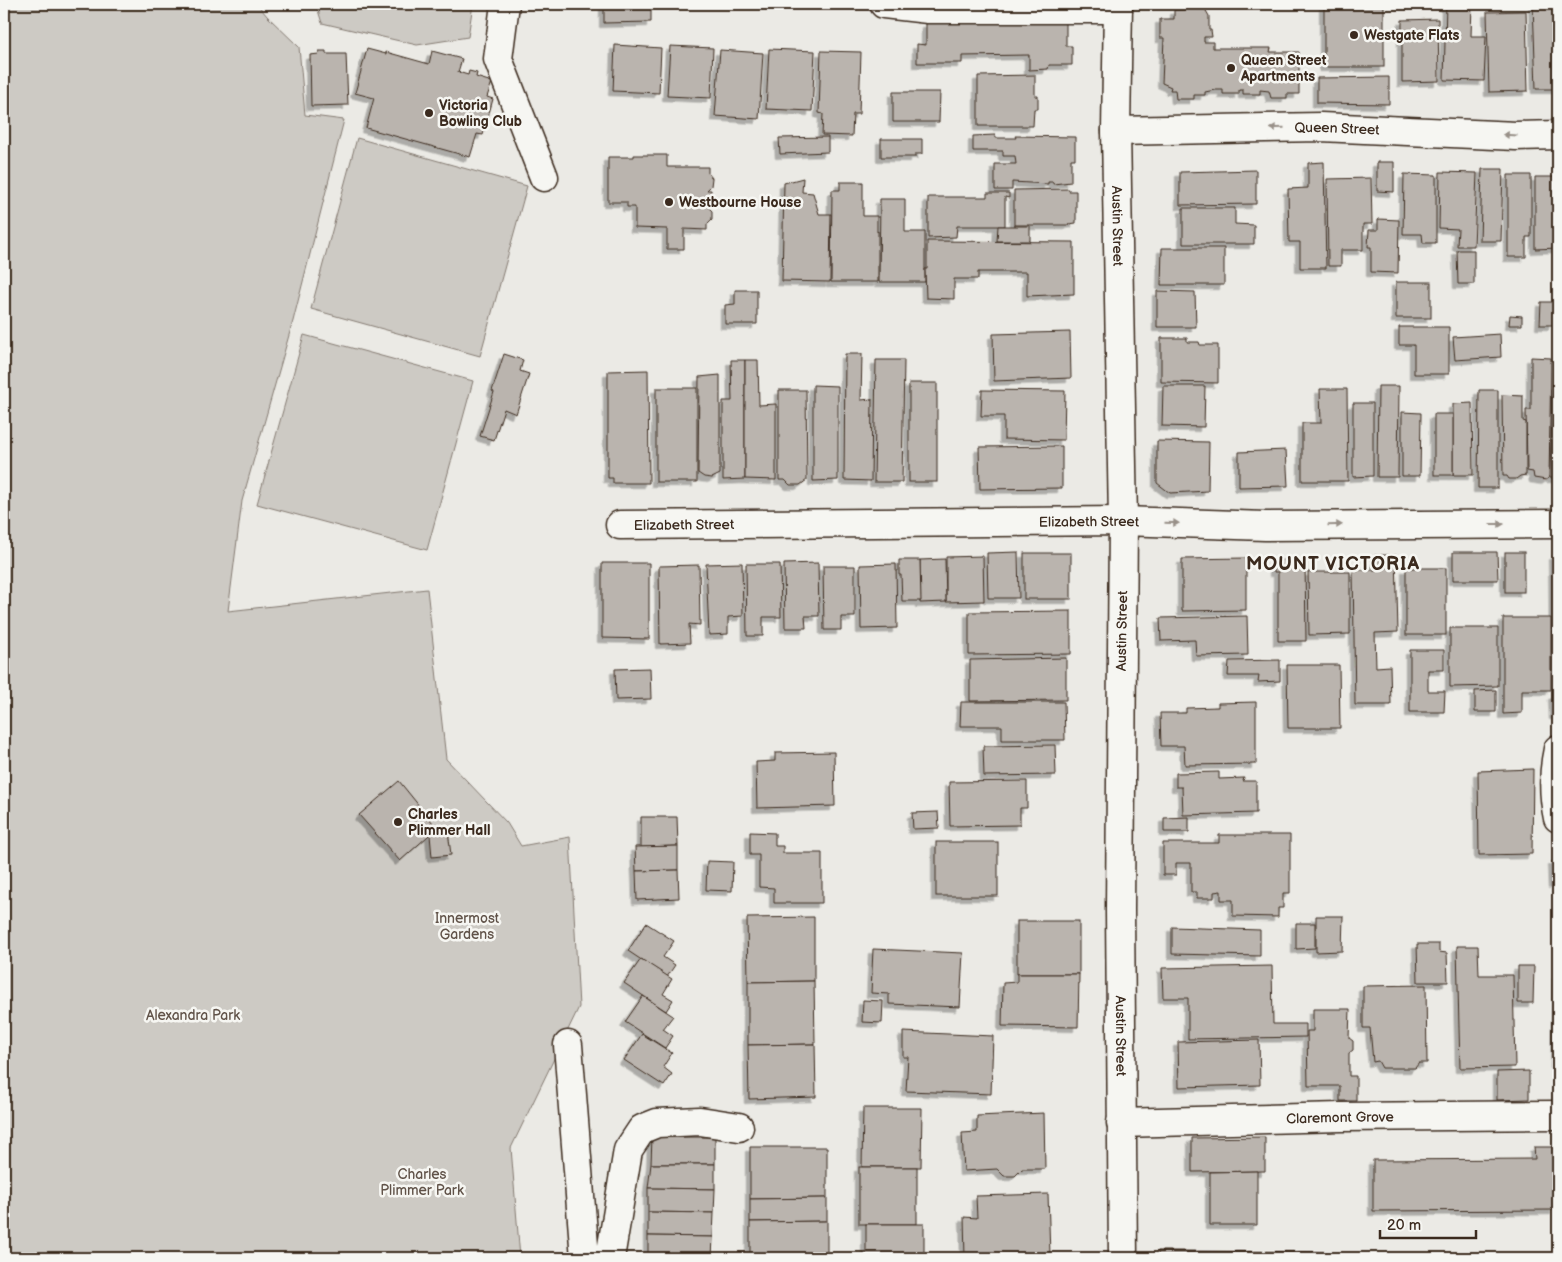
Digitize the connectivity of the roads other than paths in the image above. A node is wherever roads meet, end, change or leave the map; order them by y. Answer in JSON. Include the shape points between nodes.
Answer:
{"nodes":[{"id":1,"x":505,"y":4,"type":"edge"},
{"id":2,"x":884,"y":4,"type":"edge"},
{"id":3,"x":1118,"y":7,"type":"edge"},
{"id":4,"x":1116,"y":131,"type":"junction"},
{"id":5,"x":1558,"y":135,"type":"edge"},
{"id":6,"x":544,"y":176,"type":"dead end"},
{"id":7,"x":1124,"y":521,"type":"junction"},
{"id":8,"x":1558,"y":524,"type":"edge"},
{"id":9,"x":620,"y":525,"type":"dead end"},
{"id":10,"x":1558,"y":749,"type":"edge"},
{"id":11,"x":1558,"y":818,"type":"edge"},
{"id":12,"x":568,"y":1045,"type":"dead end"},
{"id":13,"x":1558,"y":1115,"type":"edge"},
{"id":14,"x":1121,"y":1123,"type":"junction"},
{"id":15,"x":739,"y":1127,"type":"dead end"},
{"id":16,"x":584,"y":1258,"type":"edge"},
{"id":17,"x":610,"y":1258,"type":"edge"},
{"id":18,"x":1123,"y":1258,"type":"edge"}],
"edges":[{"from":1,"to":6,"type":"street","via":[[498,59]]},
{"from":2,"to":3,"type":"street","via":[[928,9]]},
{"from":3,"to":4,"type":"street","name":"Austin Street"},
{"from":5,"to":4,"type":"street","name":"Queen Street","one_way":true,"via":[[1321,127]]},
{"from":4,"to":7,"type":"street","name":"Austin Street"},
{"from":7,"to":8,"type":"street","name":"Elizabeth Street","one_way":true,"via":[[1265,526]]},
{"from":7,"to":9,"type":"street","name":"Elizabeth Street"},
{"from":7,"to":14,"type":"street","name":"Austin Street"},
{"from":10,"to":11,"type":"street","via":[[1554,794]]},
{"from":12,"to":16,"type":"street"},
{"from":13,"to":14,"type":"street","name":"Claremont Grove","via":[[1341,1116]]},
{"from":14,"to":18,"type":"street","name":"Austin Street"},
{"from":15,"to":17,"type":"street","via":[[700,1121],[657,1123],[642,1129],[628,1150]]}]}
